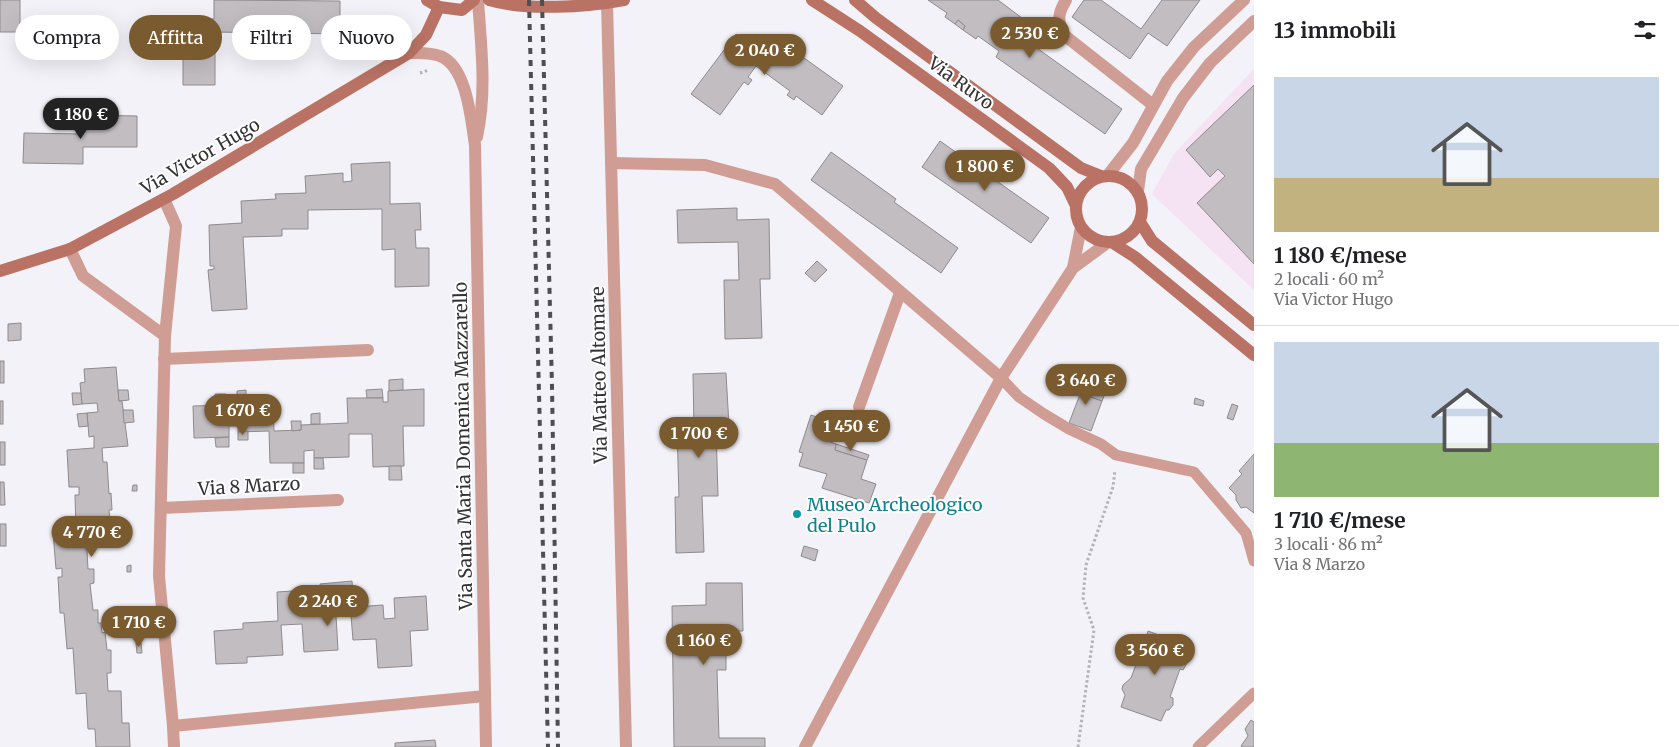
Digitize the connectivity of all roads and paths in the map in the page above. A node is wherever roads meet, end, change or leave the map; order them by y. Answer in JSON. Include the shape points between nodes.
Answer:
{"nodes":[{"id":1,"x":427,"y":0,"type":"edge"},
{"id":2,"x":474,"y":0,"type":"edge"},
{"id":3,"x":478,"y":0,"type":"edge"},
{"id":4,"x":489,"y":0,"type":"edge"},
{"id":5,"x":624,"y":0,"type":"edge"},
{"id":6,"x":812,"y":0,"type":"edge"},
{"id":7,"x":855,"y":0,"type":"edge"},
{"id":8,"x":1066,"y":0,"type":"edge"},
{"id":9,"x":1244,"y":0,"type":"edge"},
{"id":10,"x":607,"y":3,"type":"junction"},
{"id":11,"x":439,"y":7,"type":"junction"},
{"id":12,"x":1254,"y":21,"type":"edge"},
{"id":13,"x":412,"y":50,"type":"edge"},
{"id":14,"x":412,"y":53,"type":"edge"},
{"id":15,"x":397,"y":60,"type":"edge"},
{"id":16,"x":1153,"y":105,"type":"junction"},
{"id":17,"x":475,"y":145,"type":"junction"},
{"id":18,"x":611,"y":163,"type":"junction"},
{"id":19,"x":1104,"y":176,"type":"junction"},
{"id":20,"x":1138,"y":192,"type":"junction"},
{"id":21,"x":164,"y":198,"type":"junction"},
{"id":22,"x":1076,"y":206,"type":"junction"},
{"id":23,"x":1140,"y":222,"type":"junction"},
{"id":24,"x":1081,"y":227,"type":"junction"},
{"id":25,"x":1110,"y":243,"type":"junction"},
{"id":26,"x":70,"y":249,"type":"junction"},
{"id":27,"x":1073,"y":268,"type":"junction"},
{"id":28,"x":0,"y":271,"type":"edge"},
{"id":29,"x":900,"y":293,"type":"junction"},
{"id":30,"x":1254,"y":325,"type":"edge"},
{"id":31,"x":165,"y":336,"type":"junction"},
{"id":32,"x":368,"y":350,"type":"dead end"},
{"id":33,"x":1254,"y":355,"type":"edge"},
{"id":34,"x":164,"y":359,"type":"junction"},
{"id":35,"x":1001,"y":378,"type":"junction"},
{"id":36,"x":859,"y":407,"type":"dead end"},
{"id":37,"x":1116,"y":455,"type":"junction"},
{"id":38,"x":338,"y":500,"type":"dead end"},
{"id":39,"x":161,"y":508,"type":"junction"},
{"id":40,"x":1254,"y":562,"type":"edge"},
{"id":41,"x":1254,"y":693,"type":"edge"},
{"id":42,"x":485,"y":696,"type":"junction"},
{"id":43,"x":173,"y":726,"type":"junction"},
{"id":44,"x":174,"y":747,"type":"edge"},
{"id":45,"x":486,"y":747,"type":"edge"},
{"id":46,"x":626,"y":747,"type":"edge"},
{"id":47,"x":805,"y":747,"type":"edge"},
{"id":48,"x":1078,"y":747,"type":"edge"},
{"id":49,"x":1198,"y":747,"type":"edge"}],
"edges":[{"from":1,"to":11,"type":"main road"},
{"from":2,"to":11,"type":"main road","via":[[462,10]]},
{"from":3,"to":17,"type":"street","name":"Via Santa Maria Domenica Mazzarello","via":[[484,79],[483,110]]},
{"from":4,"to":10,"type":"main road","via":[[517,6]]},
{"from":5,"to":10,"type":"main road"},
{"from":6,"to":22,"type":"main road","name":"Via Ruvo","via":[[860,31],[1048,168],[1067,187]]},
{"from":7,"to":19,"type":"main road","name":"Via Ruvo","via":[[1081,168]]},
{"from":8,"to":16,"type":"street","via":[[1059,11],[1059,24],[1064,35]]},
{"from":9,"to":16,"type":"street","via":[[1194,47]]},
{"from":10,"to":18,"type":"street","name":"Via Matteo Altomare"},
{"from":11,"to":13,"type":"main road","via":[[426,35]]},
{"from":12,"to":20,"type":"street","via":[[1210,63],[1183,98],[1141,169]]},
{"from":14,"to":17,"type":"street","name":"Via Santa Maria Domenica Mazzarello","via":[[442,57],[457,73],[466,91]]},
{"from":15,"to":21,"type":"main road","name":"Via Victor Hugo"},
{"from":16,"to":19,"type":"street","via":[[1133,142]]},
{"from":17,"to":42,"type":"street","name":"Via Santa Maria Domenica Mazzarello"},
{"from":18,"to":29,"type":"street","via":[[705,165],[775,184]]},
{"from":18,"to":46,"type":"street","name":"Via Matteo Altomare"},
{"from":19,"to":20,"type":"main road","via":[[1125,179]]},
{"from":19,"to":22,"type":"main road","via":[[1084,187]]},
{"from":20,"to":23,"type":"main road","via":[[1142,206]]},
{"from":21,"to":26,"type":"main road","name":"Via Victor Hugo"},
{"from":21,"to":31,"type":"street","via":[[176,226]]},
{"from":22,"to":24,"type":"main road"},
{"from":23,"to":25,"type":"main road","via":[[1130,236]]},
{"from":23,"to":30,"type":"main road","via":[[1152,241]]},
{"from":24,"to":25,"type":"main road","via":[[1087,235]]},
{"from":24,"to":27,"type":"street"},
{"from":25,"to":27,"type":"street"},
{"from":25,"to":33,"type":"main road","via":[[1135,256]]},
{"from":26,"to":28,"type":"main road","name":"Via Victor Hugo"},
{"from":26,"to":31,"type":"street","via":[[83,276]]},
{"from":27,"to":35,"type":"street"},
{"from":29,"to":35,"type":"street"},
{"from":29,"to":36,"type":"street"},
{"from":31,"to":34,"type":"street"},
{"from":32,"to":34,"type":"street"},
{"from":34,"to":39,"type":"street"},
{"from":35,"to":37,"type":"lane","via":[[1032,406]]},
{"from":35,"to":47,"type":"street"},
{"from":37,"to":40,"type":"lane","via":[[1194,472],[1246,533]]},
{"from":37,"to":48,"type":"path","via":[[1113,487],[1086,565],[1083,598],[1094,630]]},
{"from":38,"to":39,"type":"street","name":"Via 8 Marzo"},
{"from":39,"to":43,"type":"street","via":[[159,576]]},
{"from":41,"to":49,"type":"lane"},
{"from":42,"to":43,"type":"street"},
{"from":42,"to":45,"type":"street","name":"Via Santa Maria Domenica Mazzarello"},
{"from":43,"to":44,"type":"street"}]}
